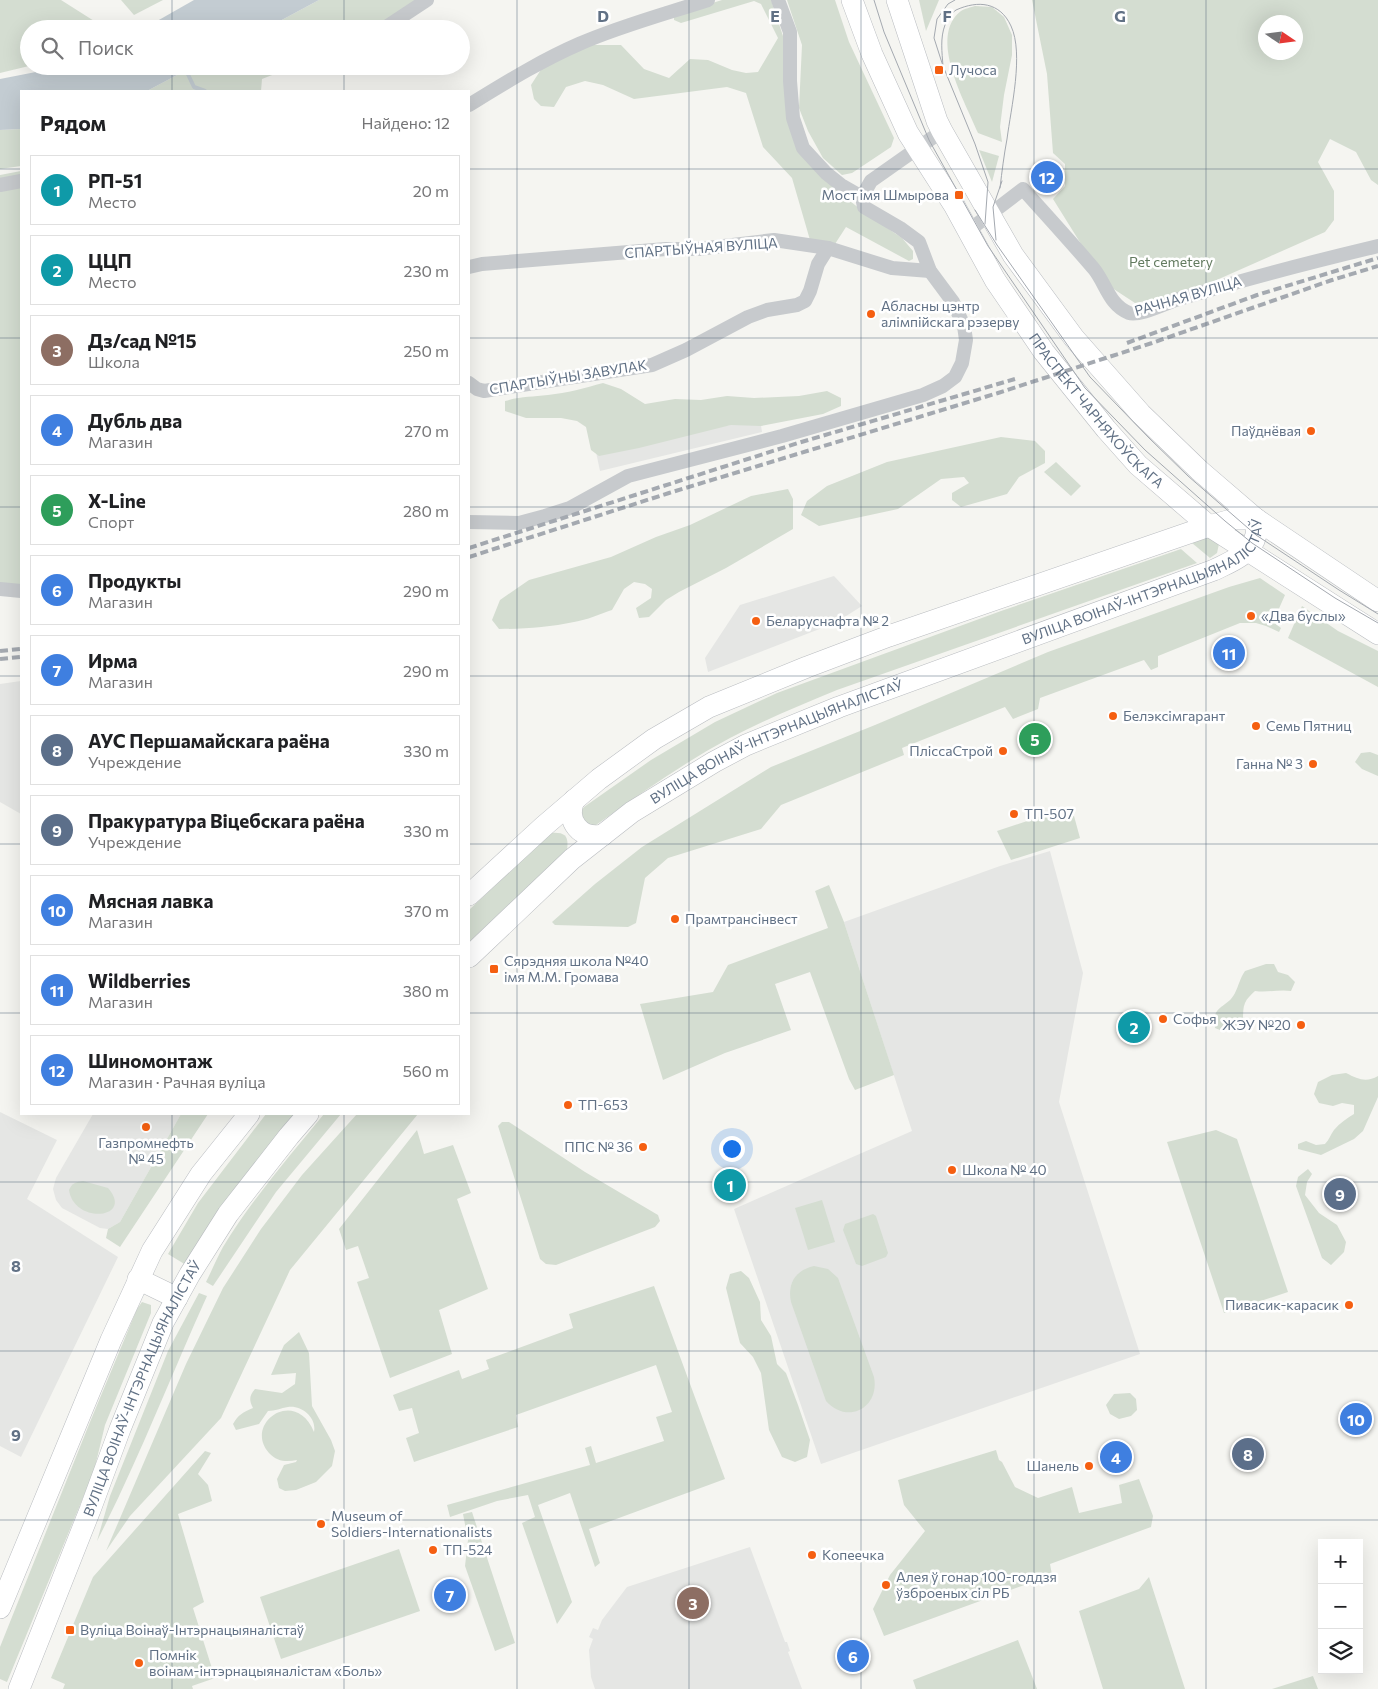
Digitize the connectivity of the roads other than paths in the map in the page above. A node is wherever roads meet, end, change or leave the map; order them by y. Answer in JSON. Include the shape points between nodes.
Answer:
{"nodes":[{"id":1,"x":427,"y":0,"type":"edge"},
{"id":2,"x":708,"y":0,"type":"edge"},
{"id":3,"x":778,"y":0,"type":"edge"},
{"id":4,"x":852,"y":0,"type":"edge"},
{"id":5,"x":897,"y":0,"type":"edge"},
{"id":6,"x":397,"y":20,"type":"edge"},
{"id":7,"x":470,"y":104,"type":"edge"},
{"id":8,"x":942,"y":131,"type":"junction"},
{"id":9,"x":917,"y":148,"type":"junction"},
{"id":10,"x":20,"y":181,"type":"edge"},
{"id":11,"x":0,"y":185,"type":"edge"},
{"id":12,"x":862,"y":197,"type":"junction"},
{"id":13,"x":989,"y":216,"type":"junction"},
{"id":14,"x":968,"y":231,"type":"junction"},
{"id":15,"x":1378,"y":246,"type":"edge"},
{"id":16,"x":828,"y":248,"type":"junction"},
{"id":17,"x":470,"y":267,"type":"edge"},
{"id":18,"x":930,"y":272,"type":"junction"},
{"id":19,"x":470,"y":384,"type":"edge"},
{"id":20,"x":1256,"y":519,"type":"junction"},
{"id":21,"x":470,"y":522,"type":"edge"},
{"id":22,"x":1209,"y":526,"type":"junction"},
{"id":23,"x":1247,"y":550,"type":"junction"},
{"id":24,"x":0,"y":589,"type":"edge"},
{"id":25,"x":20,"y":591,"type":"edge"},
{"id":26,"x":1378,"y":602,"type":"edge"},
{"id":27,"x":1378,"y":634,"type":"edge"},
{"id":28,"x":574,"y":800,"type":"junction"},
{"id":29,"x":544,"y":826,"type":"junction"},
{"id":30,"x":603,"y":836,"type":"junction"},
{"id":31,"x":572,"y":860,"type":"junction"},
{"id":32,"x":470,"y":894,"type":"edge"},
{"id":33,"x":470,"y":957,"type":"edge"},
{"id":34,"x":248,"y":1115,"type":"edge"},
{"id":35,"x":307,"y":1115,"type":"edge"},
{"id":36,"x":138,"y":1279,"type":"junction"},
{"id":37,"x":177,"y":1298,"type":"junction"},
{"id":38,"x":0,"y":1608,"type":"edge"},
{"id":39,"x":20,"y":1689,"type":"edge"}],
"edges":[{"from":1,"to":6,"type":"street"},
{"from":2,"to":7,"type":"street","via":[[579,44]]},
{"from":3,"to":12,"type":"street","via":[[790,32],[793,118],[803,148],[826,173]]},
{"from":4,"to":9,"type":"main road","name":"ПРАСПЕКТ ЧАРНЯХОЎСКАГА","via":[[872,54]]},
{"from":5,"to":8,"type":"main road"},
{"from":8,"to":9,"type":"street"},
{"from":8,"to":13,"type":"main road"},
{"from":9,"to":12,"type":"street","via":[[871,182]]},
{"from":9,"to":14,"type":"main road","name":"ПРАСПЕКТ ЧАРНЯХОЎСКАГА"},
{"from":10,"to":11,"type":"street"},
{"from":12,"to":18,"type":"street","via":[[864,207],[919,242]]},
{"from":13,"to":14,"type":"street"},
{"from":13,"to":15,"type":"street","name":"РАЧНАЯ ВУЛІЦА","via":[[1023,189],[1096,271],[1107,294],[1122,310],[1131,314],[1273,272]]},
{"from":13,"to":20,"type":"main road","via":[[1012,255],[1102,370],[1192,464]]},
{"from":14,"to":22,"type":"main road","name":"ПРАСПЕКТ ЧАРНЯХОЎСКАГА","via":[[995,280],[1044,352],[1106,429],[1138,465]]},
{"from":16,"to":17,"type":"street","name":"СПАРТЫЎНАЯ ВУЛІЦА","via":[[774,240]]},
{"from":16,"to":18,"type":"street","name":"СПАРТЫЎНАЯ ВУЛІЦА","via":[[892,268]]},
{"from":16,"to":19,"type":"street","name":"СПАРТЫЎНЫ ЗАВУЛАК","via":[[818,264],[805,301],[748,317],[652,365],[484,391]]},
{"from":18,"to":21,"type":"street","via":[[953,302],[964,326],[966,340],[962,363],[955,377],[943,386],[923,395],[791,434],[628,476],[570,508],[519,524]]},
{"from":20,"to":22,"type":"main road","name":"ВУЛІЦА ВОІНАЎ-ІНТЭРНАЦЫЯНАЛІСТАЎ","via":[[1235,519]]},
{"from":20,"to":23,"type":"main road","name":"ВУЛІЦА ВОІНАЎ-ІНТЭРНАЦЫЯНАЛІСТАЎ","via":[[1256,535]]},
{"from":20,"to":26,"type":"main road"},
{"from":22,"to":23,"type":"main road","name":"ПРАСПЕКТ ЧАРНЯХОЎСКАГА"},
{"from":22,"to":28,"type":"main road","name":"ВУЛІЦА ВОІНАЎ-ІНТЭРНАЦЫЯНАЛІСТАЎ","via":[[889,636],[709,707],[654,739]]},
{"from":23,"to":27,"type":"main road","name":"ПРАСПЕКТ ЧАРНЯХОЎСКАГА"},
{"from":23,"to":30,"type":"main road","name":"ВУЛІЦА ВОІНАЎ-ІНТЭРНАЦЫЯНАЛІСТАЎ","via":[[1240,557],[1192,579],[839,707],[746,745],[632,812]]},
{"from":24,"to":25,"type":"street"},
{"from":28,"to":29,"type":"main road","name":"ВУЛІЦА ВОІНАЎ-ІНТЭРНАЦЫЯНАЛІСТАЎ"},
{"from":28,"to":30,"type":"main road","via":[[571,816],[579,831],[590,836]]},
{"from":29,"to":31,"type":"main road","via":[[560,827],[570,834],[574,844]]},
{"from":29,"to":32,"type":"main road","name":"ВУЛІЦА ВОІНАЎ-ІНТЭРНАЦЫЯНАЛІСТАЎ"},
{"from":30,"to":31,"type":"main road","name":"ВУЛІЦА ВОІНАЎ-ІНТЭРНАЦЫЯНАЛІСТАЎ"},
{"from":31,"to":33,"type":"main road","name":"ВУЛІЦА ВОІНАЎ-ІНТЭРНАЦЫЯНАЛІСТАЎ"},
{"from":34,"to":36,"type":"main road","via":[[201,1174],[160,1237]]},
{"from":35,"to":37,"type":"main road","name":"ВУЛІЦА ВОІНАЎ-ІНТЭРНАЦЫЯНАЛІСТАЎ","via":[[228,1214]]},
{"from":36,"to":37,"type":"main road"},
{"from":36,"to":38,"type":"main road"},
{"from":37,"to":39,"type":"main road","name":"ВУЛІЦА ВОІНАЎ-ІНТЭРНАЦЫЯНАЛІСТАЎ","via":[[120,1429]]}]}
